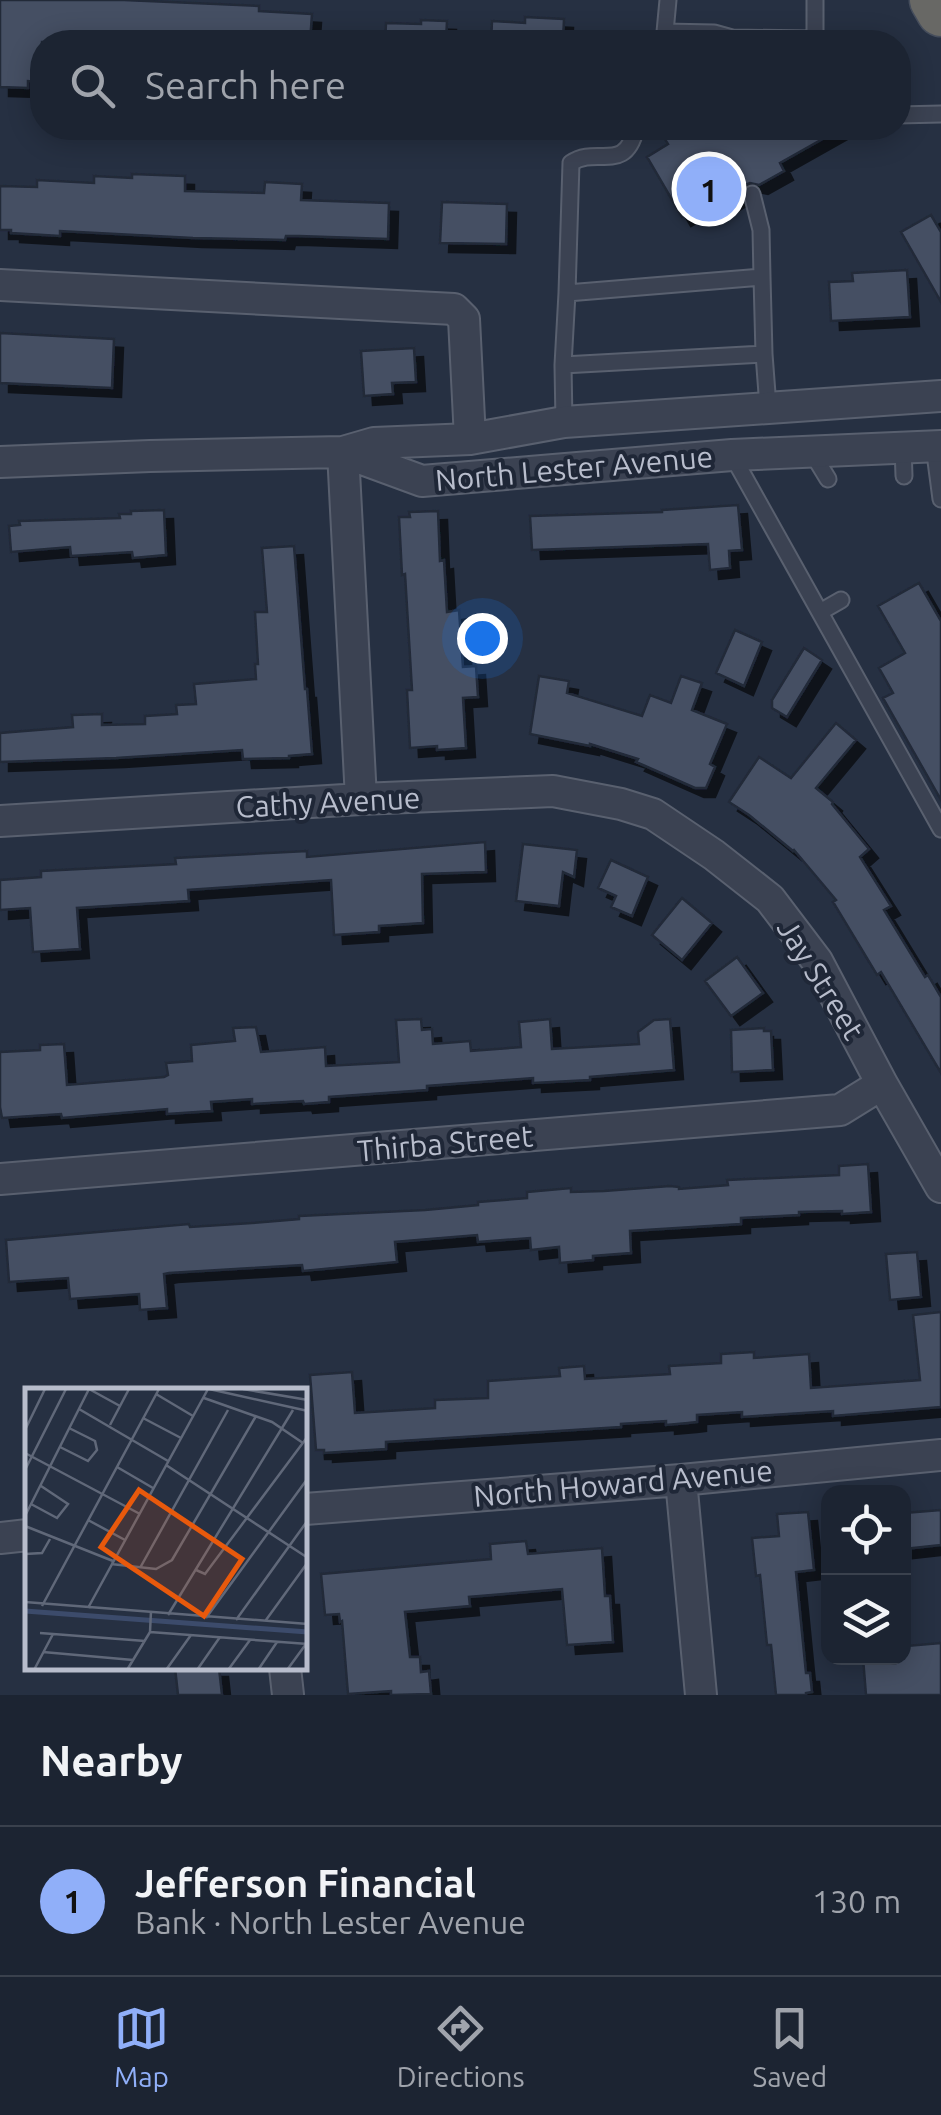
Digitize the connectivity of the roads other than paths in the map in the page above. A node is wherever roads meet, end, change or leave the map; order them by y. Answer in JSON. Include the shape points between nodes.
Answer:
{"nodes":[{"id":1,"x":668,"y":0,"type":"edge"},
{"id":2,"x":815,"y":0,"type":"edge"},
{"id":3,"x":934,"y":0,"type":"edge"},
{"id":4,"x":941,"y":12,"type":"edge"},
{"id":5,"x":668,"y":30,"type":"edge"},
{"id":6,"x":820,"y":30,"type":"edge"},
{"id":7,"x":911,"y":114,"type":"edge"},
{"id":8,"x":941,"y":114,"type":"edge"},
{"id":9,"x":632,"y":140,"type":"edge"},
{"id":10,"x":752,"y":194,"type":"dead end"},
{"id":11,"x":762,"y":277,"type":"junction"},
{"id":12,"x":0,"y":285,"type":"edge"},
{"id":13,"x":567,"y":293,"type":"junction"},
{"id":14,"x":764,"y":354,"type":"junction"},
{"id":15,"x":564,"y":365,"type":"junction"},
{"id":16,"x":938,"y":396,"type":"edge"},
{"id":17,"x":808,"y":405,"type":"junction"},
{"id":18,"x":768,"y":408,"type":"junction"},
{"id":19,"x":564,"y":422,"type":"junction"},
{"id":20,"x":470,"y":439,"type":"junction"},
{"id":21,"x":938,"y":446,"type":"edge"},
{"id":22,"x":811,"y":450,"type":"junction"},
{"id":23,"x":342,"y":452,"type":"junction"},
{"id":24,"x":732,"y":455,"type":"junction"},
{"id":25,"x":0,"y":462,"type":"edge"},
{"id":26,"x":828,"y":478,"type":"dead end"},
{"id":27,"x":941,"y":499,"type":"edge"},
{"id":28,"x":841,"y":600,"type":"dead end"},
{"id":29,"x":820,"y":612,"type":"junction"},
{"id":30,"x":361,"y":799,"type":"junction"},
{"id":31,"x":653,"y":814,"type":"joint"},
{"id":32,"x":0,"y":821,"type":"edge"},
{"id":33,"x":941,"y":829,"type":"edge"},
{"id":34,"x":882,"y":1084,"type":"junction"},
{"id":35,"x":0,"y":1179,"type":"edge"},
{"id":36,"x":941,"y":1186,"type":"edge"},
{"id":37,"x":941,"y":1455,"type":"edge"},
{"id":38,"x":681,"y":1480,"type":"junction"},
{"id":39,"x":308,"y":1509,"type":"edge"},
{"id":40,"x":25,"y":1535,"type":"edge"},
{"id":41,"x":0,"y":1538,"type":"edge"},
{"id":42,"x":285,"y":1670,"type":"edge"},
{"id":43,"x":288,"y":1695,"type":"edge"},
{"id":44,"x":702,"y":1695,"type":"edge"}],
"edges":[{"from":1,"to":5,"type":"lane"},
{"from":2,"to":6,"type":"lane"},
{"from":3,"to":4,"type":"highway"},
{"from":7,"to":8,"type":"lane"},
{"from":9,"to":13,"type":"lane","via":[[620,155],[580,157],[571,164]]},
{"from":10,"to":11,"type":"lane"},
{"from":11,"to":13,"type":"lane"},
{"from":11,"to":14,"type":"lane"},
{"from":12,"to":20,"type":"street","via":[[454,309],[464,319]]},
{"from":13,"to":15,"type":"lane"},
{"from":14,"to":15,"type":"lane"},
{"from":14,"to":18,"type":"lane"},
{"from":15,"to":19,"type":"lane"},
{"from":16,"to":17,"type":"street","name":"North Lester Avenue"},
{"from":16,"to":21,"type":"street","name":"North Lester Avenue"},
{"from":17,"to":18,"type":"street","name":"North Lester Avenue"},
{"from":17,"to":22,"type":"street"},
{"from":18,"to":19,"type":"street","name":"North Lester Avenue"},
{"from":19,"to":20,"type":"street","name":"North Lester Avenue"},
{"from":20,"to":23,"type":"street","name":"North Lester Avenue"},
{"from":21,"to":22,"type":"street","name":"North Lester Avenue","via":[[904,462]]},
{"from":21,"to":27,"type":"lane"},
{"from":22,"to":24,"type":"street","name":"North Lester Avenue"},
{"from":22,"to":26,"type":"lane"},
{"from":23,"to":24,"type":"street","name":"North Lester Avenue","via":[[422,481]]},
{"from":23,"to":25,"type":"street","name":"North Lester Avenue"},
{"from":23,"to":30,"type":"street"},
{"from":24,"to":29,"type":"lane"},
{"from":28,"to":29,"type":"lane"},
{"from":29,"to":33,"type":"lane"},
{"from":30,"to":31,"type":"street","name":"Cathy Avenue","via":[[553,790]]},
{"from":30,"to":32,"type":"street","name":"Cathy Avenue"},
{"from":31,"to":34,"type":"street","name":"Jay Street","via":[[770,899],[817,961]]},
{"from":34,"to":35,"type":"street","name":"Thirba Street","via":[[840,1110]]},
{"from":34,"to":36,"type":"street","name":"Jay Street"},
{"from":37,"to":38,"type":"street","name":"North Howard Avenue"},
{"from":38,"to":39,"type":"street","name":"North Howard Avenue"},
{"from":38,"to":44,"type":"street"},
{"from":40,"to":41,"type":"street"},
{"from":42,"to":43,"type":"street"}]}
